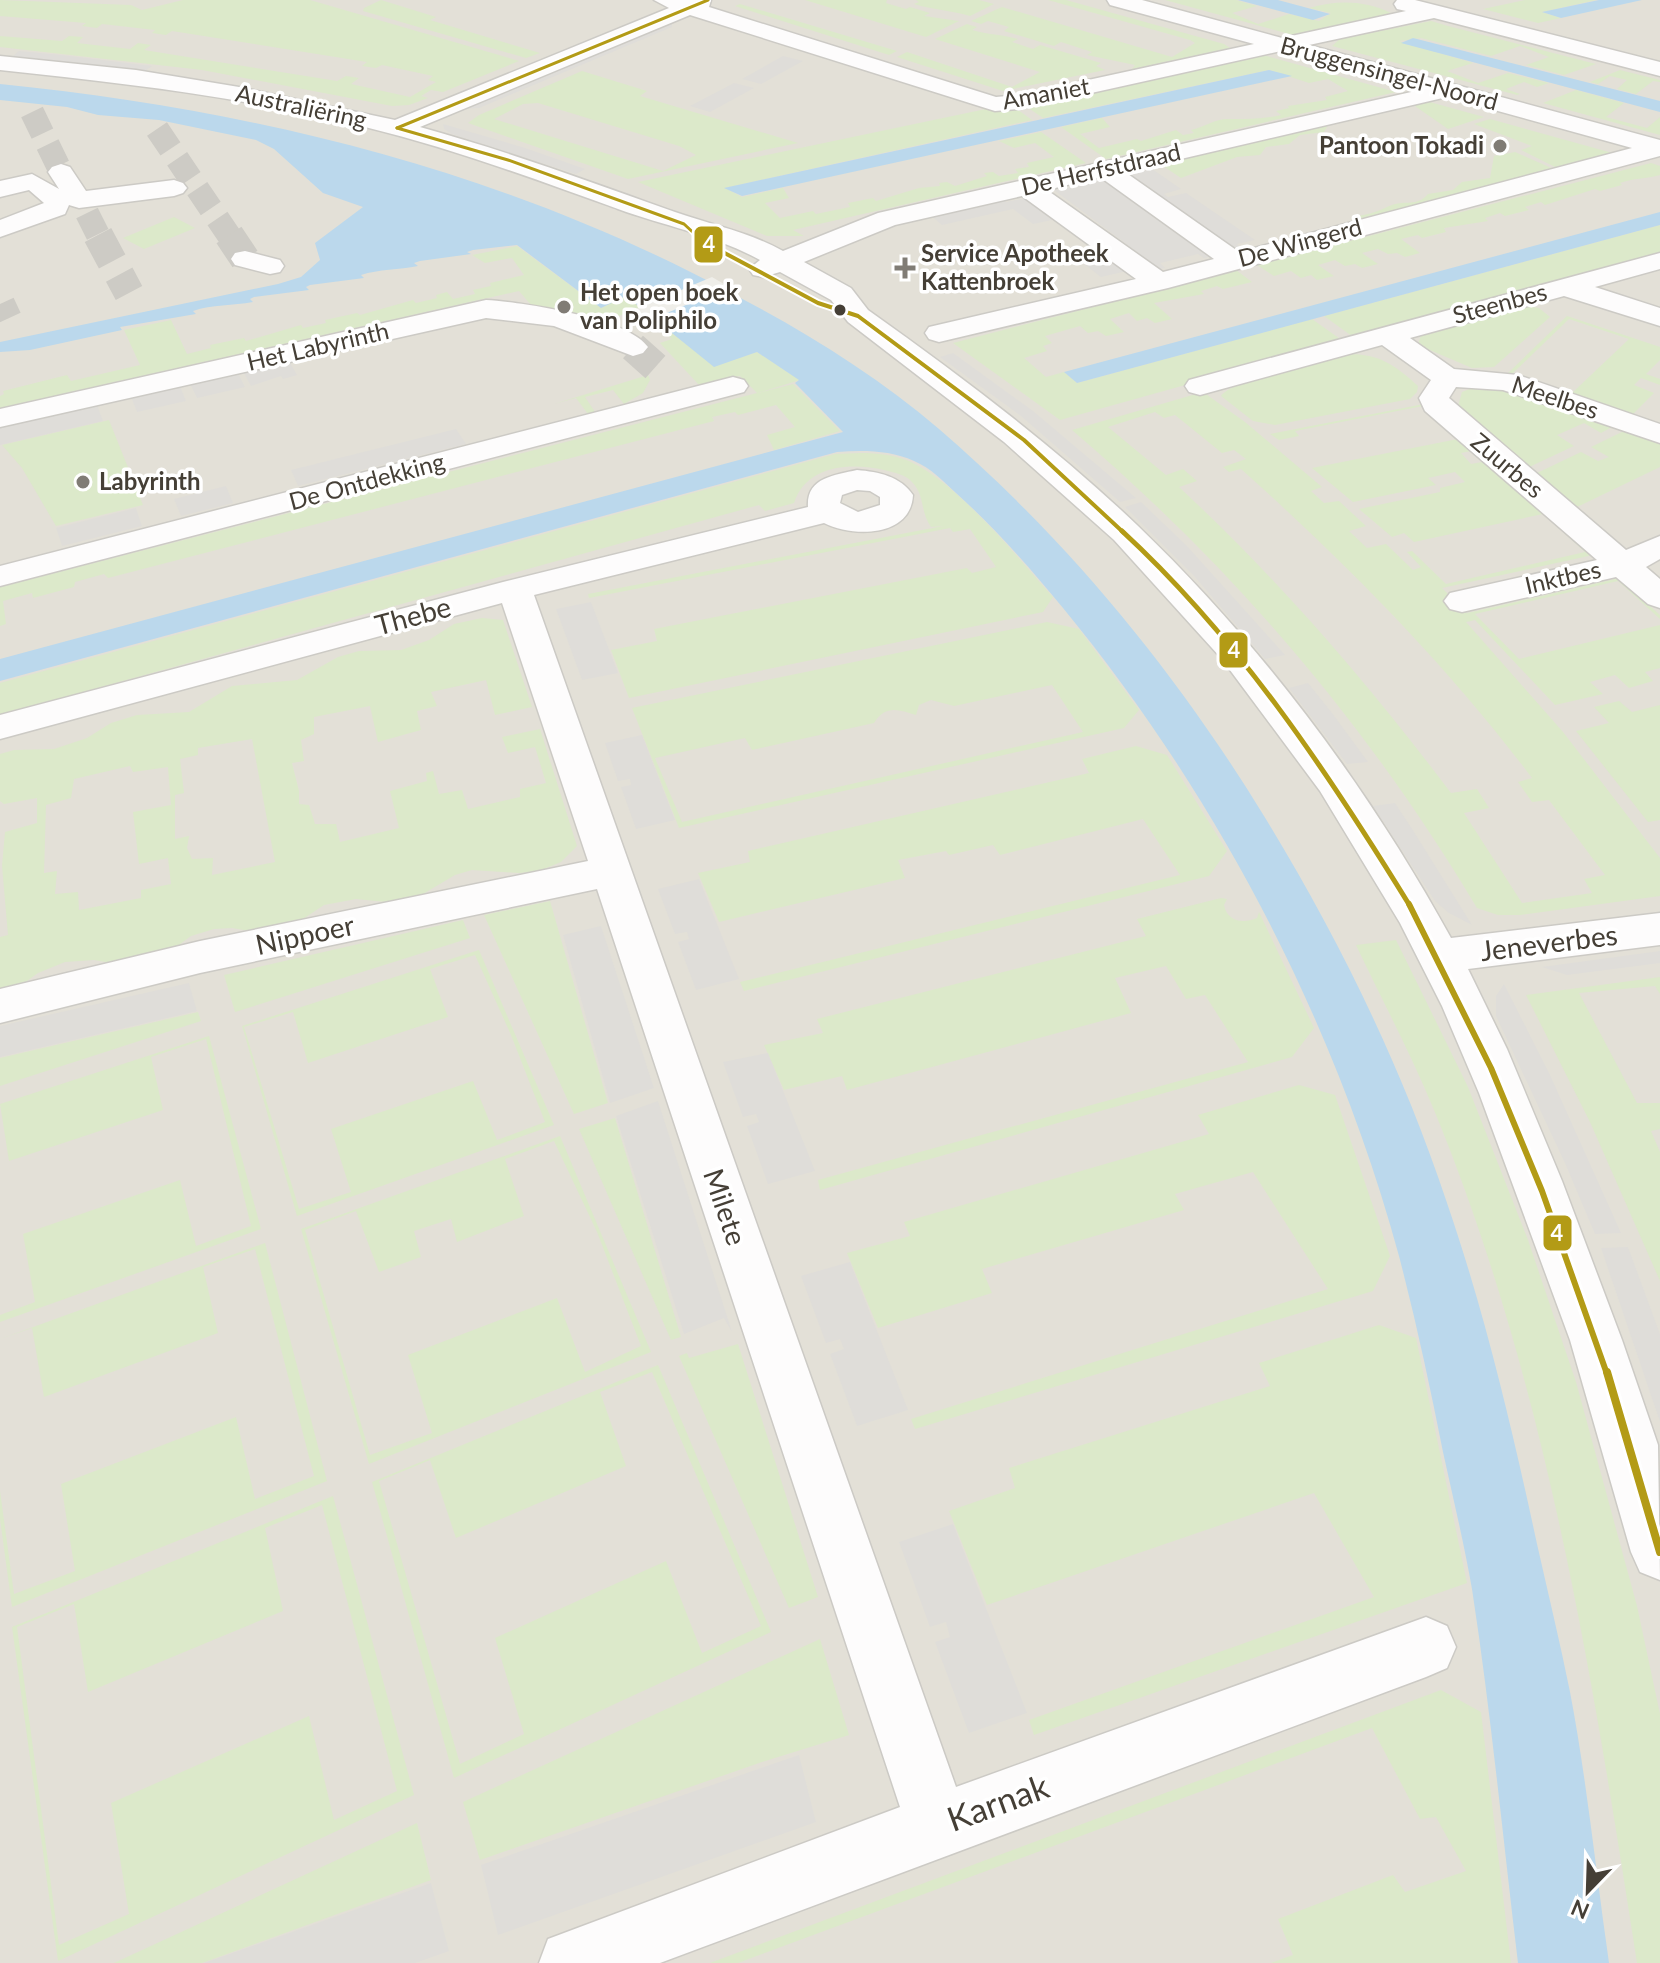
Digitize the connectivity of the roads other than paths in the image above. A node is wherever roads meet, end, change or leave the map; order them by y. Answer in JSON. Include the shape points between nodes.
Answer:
{"nodes":[{"id":1,"x":665,"y":0,"type":"edge"},
{"id":2,"x":1118,"y":0,"type":"edge"},
{"id":3,"x":1391,"y":0,"type":"edge"},
{"id":4,"x":699,"y":4,"type":"edge"},
{"id":5,"x":1435,"y":11,"type":"junction"},
{"id":6,"x":1660,"y":43,"type":"edge"},
{"id":7,"x":1280,"y":45,"type":"junction"},
{"id":8,"x":1619,"y":58,"type":"junction"},
{"id":9,"x":0,"y":63,"type":"edge"},
{"id":10,"x":1660,"y":69,"type":"edge"},
{"id":11,"x":1448,"y":90,"type":"junction"},
{"id":12,"x":397,"y":128,"type":"junction"},
{"id":13,"x":1660,"y":148,"type":"edge"},
{"id":14,"x":1105,"y":169,"type":"junction"},
{"id":15,"x":1027,"y":187,"type":"junction"},
{"id":16,"x":174,"y":188,"type":"dead end"},
{"id":17,"x":0,"y":189,"type":"edge"},
{"id":18,"x":71,"y":194,"type":"junction"},
{"id":19,"x":0,"y":229,"type":"edge"},
{"id":20,"x":1233,"y":260,"type":"junction"},
{"id":21,"x":1660,"y":261,"type":"edge"},
{"id":22,"x":772,"y":266,"type":"junction"},
{"id":23,"x":1158,"y":282,"type":"junction"},
{"id":24,"x":1566,"y":287,"type":"junction"},
{"id":25,"x":1660,"y":317,"type":"edge"},
{"id":26,"x":939,"y":333,"type":"dead end"},
{"id":27,"x":1385,"y":334,"type":"junction"},
{"id":28,"x":633,"y":347,"type":"tunnel mouth"},
{"id":29,"x":1447,"y":378,"type":"junction"},
{"id":30,"x":733,"y":386,"type":"dead end"},
{"id":31,"x":1200,"y":386,"type":"dead end"},
{"id":32,"x":0,"y":418,"type":"edge"},
{"id":33,"x":1660,"y":434,"type":"edge"},
{"id":34,"x":828,"y":512,"type":"dead end"},
{"id":35,"x":1660,"y":546,"type":"edge"},
{"id":36,"x":1623,"y":565,"type":"junction"},
{"id":37,"x":0,"y":576,"type":"edge"},
{"id":38,"x":515,"y":589,"type":"junction"},
{"id":39,"x":1660,"y":597,"type":"edge"},
{"id":40,"x":1462,"y":601,"type":"dead end"},
{"id":41,"x":0,"y":727,"type":"edge"},
{"id":42,"x":611,"y":871,"type":"junction"},
{"id":43,"x":1660,"y":929,"type":"edge"},
{"id":44,"x":1438,"y":956,"type":"junction"},
{"id":45,"x":0,"y":1006,"type":"edge"},
{"id":46,"x":1660,"y":1552,"type":"edge"},
{"id":47,"x":1426,"y":1647,"type":"dead end"},
{"id":48,"x":938,"y":1825,"type":"junction"},
{"id":49,"x":572,"y":1963,"type":"edge"}],
"edges":[{"from":1,"to":4,"type":"street","name":"Amaniet"},
{"from":2,"to":7,"type":"street","name":"Bruggensingel-Noord"},
{"from":3,"to":5,"type":"street"},
{"from":4,"to":7,"type":"street","name":"Amaniet","via":[[995,104]]},
{"from":4,"to":12,"type":"street"},
{"from":5,"to":7,"type":"street","name":"Amaniet"},
{"from":5,"to":8,"type":"street"},
{"from":6,"to":8,"type":"street"},
{"from":7,"to":11,"type":"street","name":"Bruggensingel-Noord"},
{"from":8,"to":10,"type":"street"},
{"from":9,"to":12,"type":"street","name":"Australiëring","via":[[186,85]]},
{"from":11,"to":13,"type":"street","name":"Bruggensingel-Noord"},
{"from":11,"to":14,"type":"street","name":"De Herfstdraad"},
{"from":12,"to":22,"type":"street","name":"Australiëring","via":[[508,160],[684,224],[704,242]]},
{"from":13,"to":20,"type":"street","name":"De Wingerd"},
{"from":14,"to":15,"type":"street","name":"De Herfstdraad"},
{"from":14,"to":20,"type":"street"},
{"from":15,"to":22,"type":"street","name":"De Herfstdraad","via":[[887,219]]},
{"from":15,"to":23,"type":"street"},
{"from":16,"to":18,"type":"street"},
{"from":17,"to":18,"type":"street","via":[[32,182]]},
{"from":18,"to":19,"type":"street","via":[[56,208]]},
{"from":20,"to":23,"type":"street","name":"De Wingerd"},
{"from":21,"to":24,"type":"street","name":"Steenbes"},
{"from":22,"to":44,"type":"street","name":"Australiëring","via":[[818,303],[858,316],[1024,440],[1163,569],[1295,729],[1346,802]]},
{"from":23,"to":26,"type":"street","name":"De Wingerd"},
{"from":24,"to":25,"type":"street"},
{"from":24,"to":27,"type":"street","name":"Steenbes"},
{"from":27,"to":29,"type":"street"},
{"from":27,"to":31,"type":"street","name":"Steenbes"},
{"from":28,"to":32,"type":"street","name":"Het Labyrinth","via":[[571,324],[486,309]]},
{"from":29,"to":33,"type":"street","name":"Meelbes","via":[[1507,381]]},
{"from":29,"to":36,"type":"street","name":"Zuurbes","via":[[1434,398],[1436,405]]},
{"from":30,"to":37,"type":"street","name":"De Ontdekking","via":[[665,387],[163,537]]},
{"from":34,"to":38,"type":"street","name":"Thebe"},
{"from":35,"to":36,"type":"street","name":"Inktbes"},
{"from":36,"to":39,"type":"street","name":"Zuurbes"},
{"from":36,"to":40,"type":"street","name":"Inktbes"},
{"from":38,"to":41,"type":"street","name":"Thebe"},
{"from":38,"to":42,"type":"street","name":"Milete"},
{"from":42,"to":45,"type":"street","name":"Nippoer","via":[[200,957]]},
{"from":42,"to":48,"type":"street","name":"Milete"},
{"from":43,"to":44,"type":"street","name":"Jeneverbes"},
{"from":44,"to":46,"type":"street","name":"Australiëring","via":[[1547,1205],[1598,1343]]},
{"from":47,"to":48,"type":"street","name":"Karnak"},
{"from":48,"to":49,"type":"street","name":"Karnak"}]}
